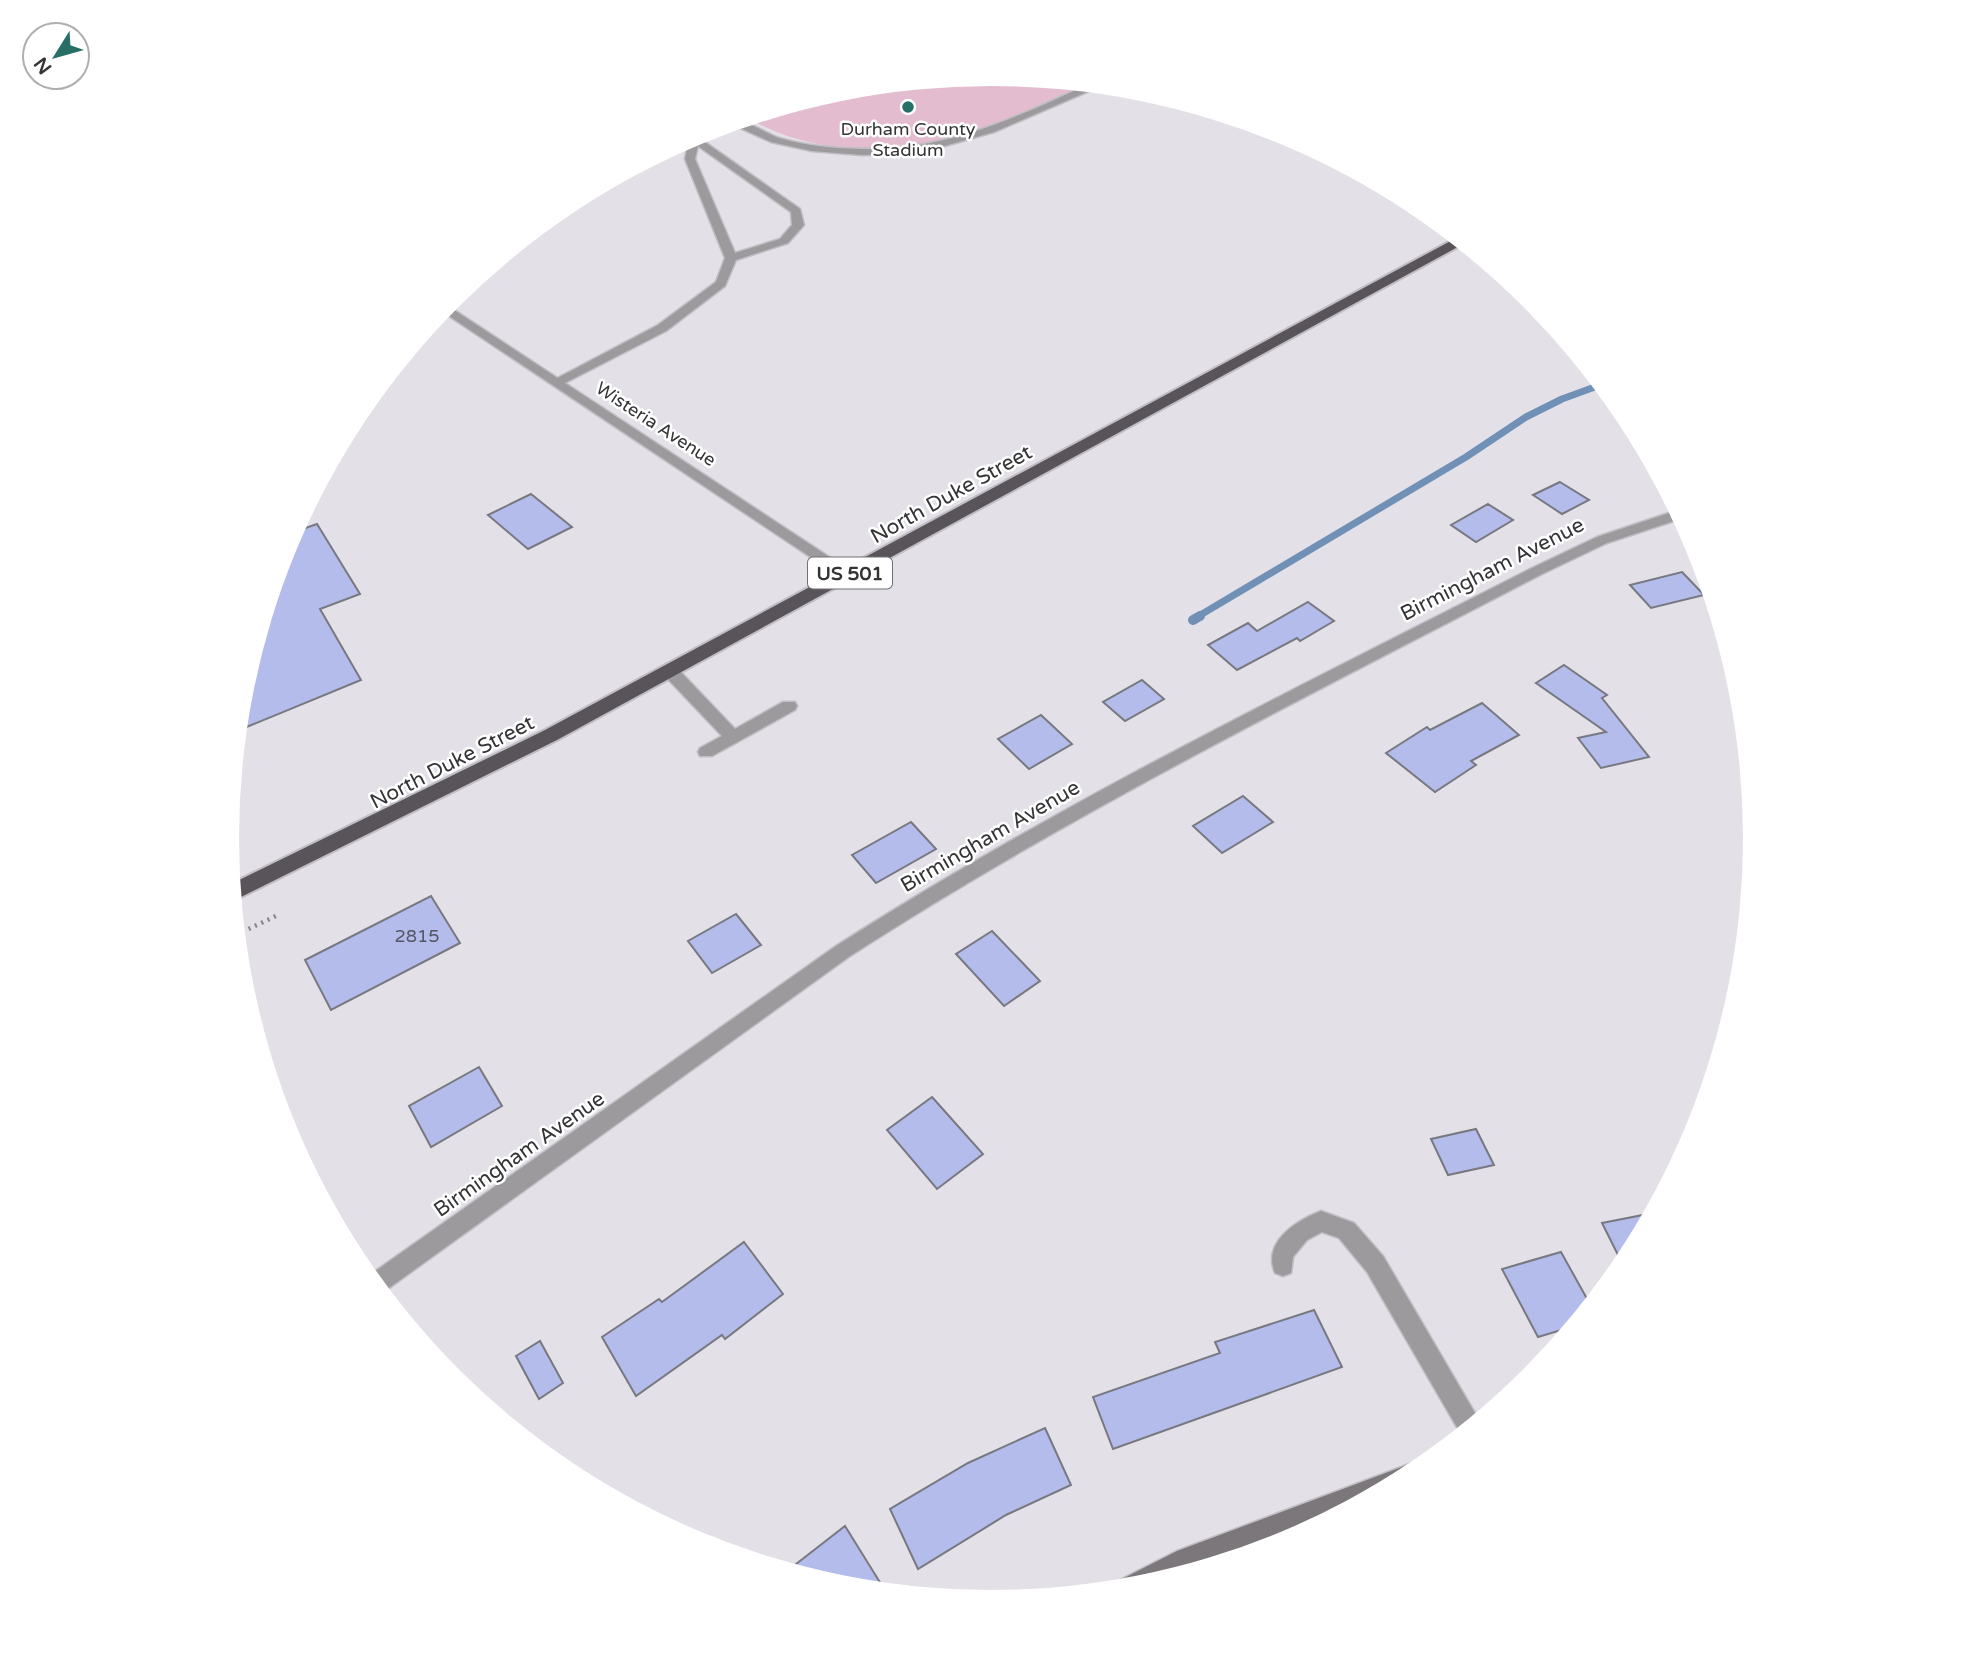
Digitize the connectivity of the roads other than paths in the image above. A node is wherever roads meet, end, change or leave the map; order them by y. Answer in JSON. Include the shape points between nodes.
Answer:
{"nodes":[{"id":1,"x":1082,"y":91,"type":"edge"},
{"id":2,"x":744,"y":128,"type":"edge"},
{"id":3,"x":701,"y":144,"type":"edge"},
{"id":4,"x":691,"y":148,"type":"edge"},
{"id":5,"x":1453,"y":245,"type":"edge"},
{"id":6,"x":731,"y":258,"type":"junction"},
{"id":7,"x":452,"y":313,"type":"edge"},
{"id":8,"x":556,"y":382,"type":"junction"},
{"id":9,"x":1671,"y":517,"type":"edge"},
{"id":10,"x":847,"y":575,"type":"junction"},
{"id":11,"x":670,"y":671,"type":"junction"},
{"id":12,"x":789,"y":706,"type":"dead end"},
{"id":13,"x":733,"y":737,"type":"junction"},
{"id":14,"x":706,"y":752,"type":"dead end"},
{"id":15,"x":240,"y":889,"type":"edge"},
{"id":16,"x":1283,"y":1265,"type":"dead end"},
{"id":17,"x":382,"y":1279,"type":"edge"},
{"id":18,"x":1467,"y":1421,"type":"edge"},
{"id":19,"x":1351,"y":1498,"type":"edge"},
{"id":20,"x":1164,"y":1570,"type":"edge"}],
"edges":[{"from":1,"to":2,"type":"street","via":[[991,132],[909,151],[809,149]]},
{"from":3,"to":6,"type":"street","via":[[796,211],[798,225],[784,241]]},
{"from":4,"to":6,"type":"street","via":[[690,159]]},
{"from":5,"to":10,"type":"highway","name":"North Duke Street","number":"US 501"},
{"from":6,"to":8,"type":"street","via":[[721,284],[662,328]]},
{"from":7,"to":8,"type":"street","name":"Wisteria Avenue"},
{"from":8,"to":10,"type":"street","name":"Wisteria Avenue"},
{"from":9,"to":17,"type":"street","name":"Birmingham Avenue","via":[[1602,540],[1525,577],[1124,784],[914,906],[843,951]]},
{"from":10,"to":11,"type":"highway","name":"North Duke Street","number":"US 501"},
{"from":11,"to":13,"type":"street"},
{"from":11,"to":15,"type":"highway","name":"North Duke Street","number":"US 501","via":[[365,830]]},
{"from":12,"to":13,"type":"street"},
{"from":13,"to":14,"type":"street"},
{"from":16,"to":18,"type":"street","via":[[1282,1254],[1299,1233],[1321,1221],[1346,1230],[1375,1264]]},
{"from":19,"to":20,"type":"main road"}]}
